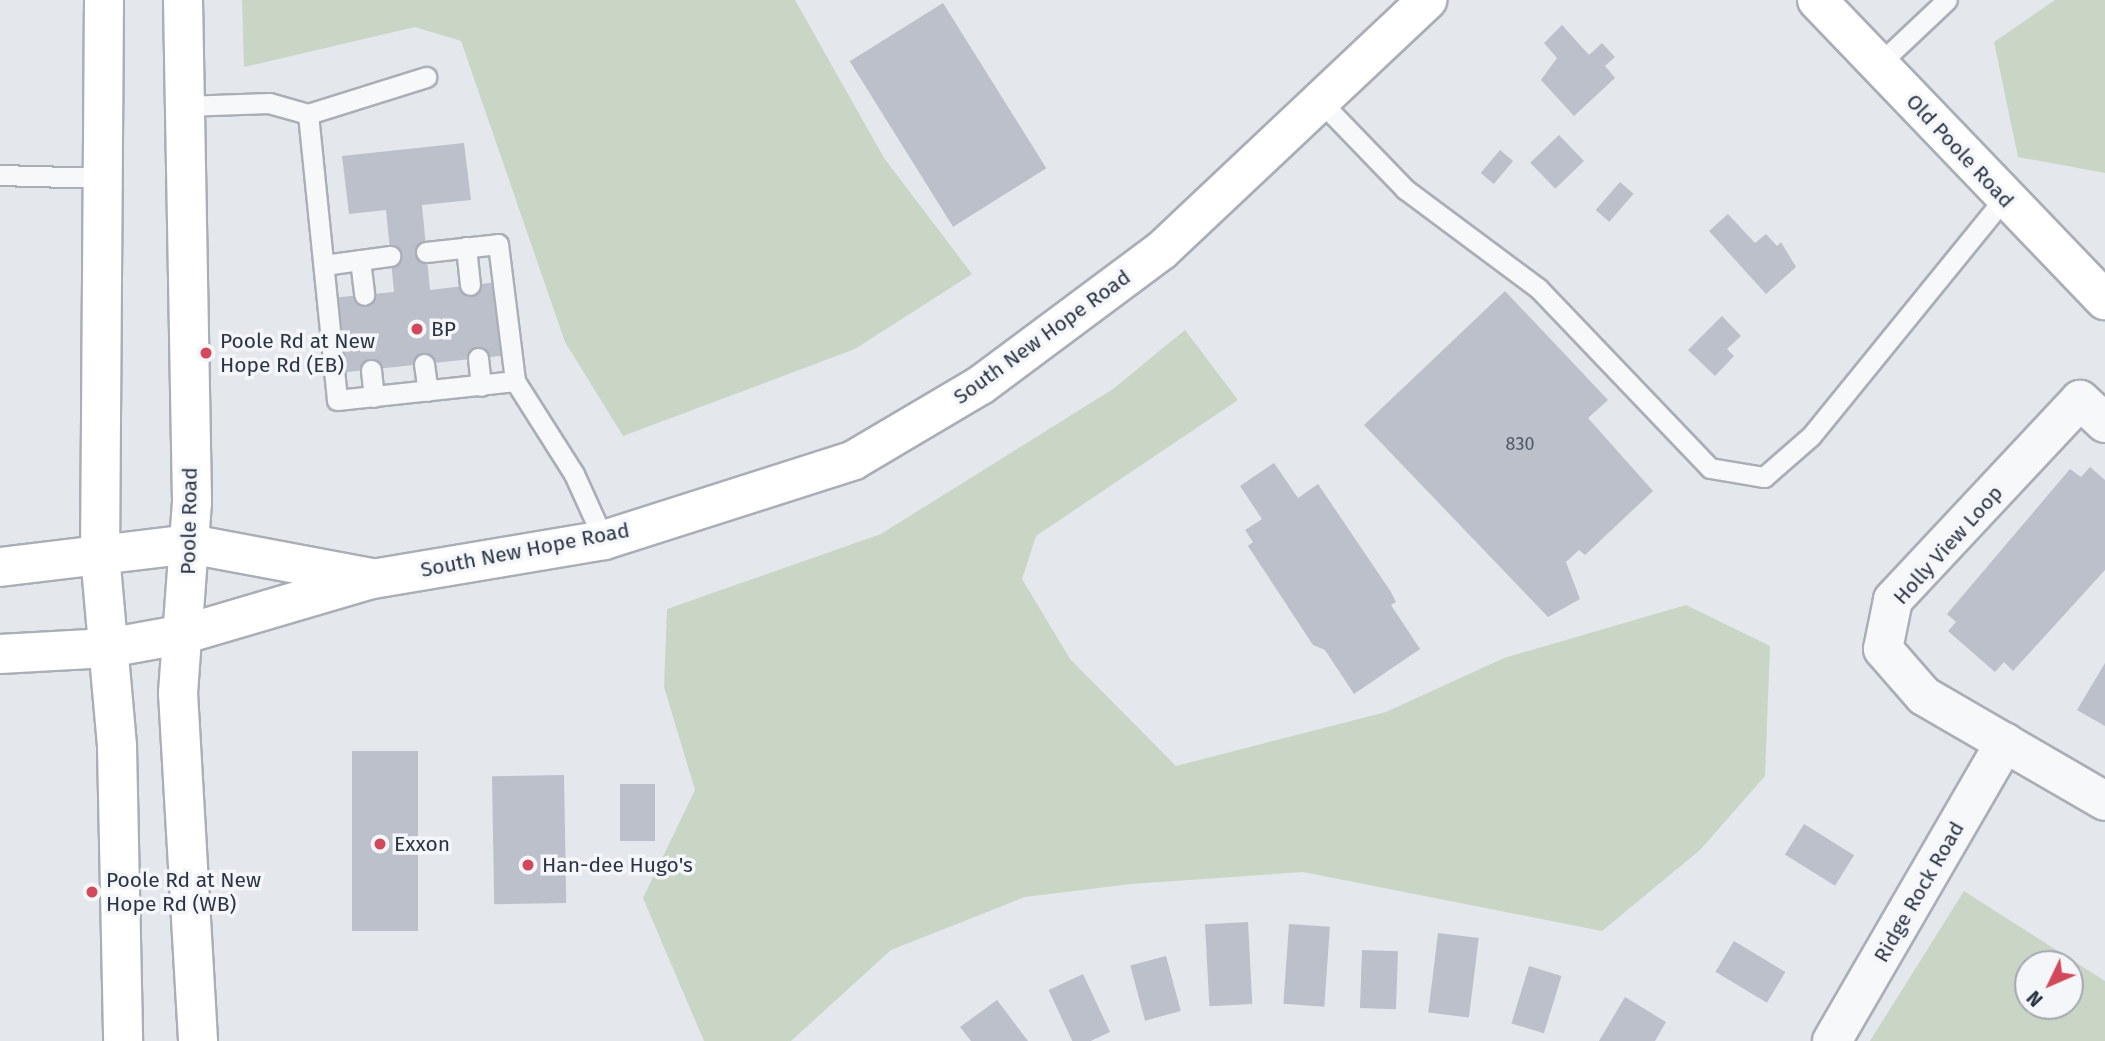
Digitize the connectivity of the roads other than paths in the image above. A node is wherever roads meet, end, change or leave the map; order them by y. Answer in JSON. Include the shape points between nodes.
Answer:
{"nodes":[{"id":1,"x":104,"y":0,"type":"edge"},
{"id":2,"x":183,"y":0,"type":"edge"},
{"id":3,"x":1427,"y":0,"type":"edge"},
{"id":4,"x":1817,"y":0,"type":"edge"},
{"id":5,"x":1947,"y":0,"type":"edge"},
{"id":6,"x":1879,"y":64,"type":"junction"},
{"id":7,"x":426,"y":77,"type":"dead end"},
{"id":8,"x":1322,"y":103,"type":"junction"},
{"id":9,"x":184,"y":106,"type":"junction"},
{"id":10,"x":308,"y":114,"type":"junction"},
{"id":11,"x":0,"y":175,"type":"edge"},
{"id":12,"x":103,"y":178,"type":"junction"},
{"id":13,"x":2005,"y":197,"type":"junction"},
{"id":14,"x":466,"y":247,"type":"junction"},
{"id":15,"x":426,"y":252,"type":"dead end"},
{"id":16,"x":390,"y":256,"type":"dead end"},
{"id":17,"x":360,"y":260,"type":"junction"},
{"id":18,"x":324,"y":265,"type":"junction"},
{"id":19,"x":470,"y":285,"type":"dead end"},
{"id":20,"x":364,"y":295,"type":"dead end"},
{"id":21,"x":2105,"y":300,"type":"edge"},
{"id":22,"x":478,"y":358,"type":"dead end"},
{"id":23,"x":424,"y":364,"type":"dead end"},
{"id":24,"x":371,"y":370,"type":"dead end"},
{"id":25,"x":515,"y":381,"type":"junction"},
{"id":26,"x":481,"y":386,"type":"junction"},
{"id":27,"x":428,"y":391,"type":"junction"},
{"id":28,"x":374,"y":397,"type":"junction"},
{"id":29,"x":2105,"y":423,"type":"edge"},
{"id":30,"x":604,"y":540,"type":"junction"},
{"id":31,"x":190,"y":544,"type":"junction"},
{"id":32,"x":100,"y":555,"type":"junction"},
{"id":33,"x":0,"y":567,"type":"edge"},
{"id":34,"x":372,"y":579,"type":"junction"},
{"id":35,"x":185,"y":634,"type":"junction"},
{"id":36,"x":108,"y":648,"type":"junction"},
{"id":37,"x":0,"y":654,"type":"edge"},
{"id":38,"x":2005,"y":743,"type":"junction"},
{"id":39,"x":2105,"y":800,"type":"edge"},
{"id":40,"x":123,"y":1041,"type":"edge"},
{"id":41,"x":198,"y":1041,"type":"edge"},
{"id":42,"x":1832,"y":1041,"type":"edge"}],
"edges":[{"from":1,"to":12,"type":"main road"},
{"from":2,"to":9,"type":"main road","name":"Poole Road"},
{"from":3,"to":8,"type":"main road","name":"South New Hope Road"},
{"from":4,"to":6,"type":"main road","name":"Old Poole Road"},
{"from":5,"to":6,"type":"lane"},
{"from":6,"to":13,"type":"main road","name":"Old Poole Road"},
{"from":7,"to":10,"type":"lane"},
{"from":8,"to":13,"type":"lane","via":[[1405,189],[1538,288],[1710,468],[1764,477],[1811,436]]},
{"from":8,"to":30,"type":"main road","name":"South New Hope Road","via":[[1161,251],[981,385],[854,460]]},
{"from":9,"to":10,"type":"lane","via":[[269,103]]},
{"from":9,"to":31,"type":"main road","name":"Poole Road"},
{"from":10,"to":18,"type":"lane"},
{"from":11,"to":12,"type":"lane"},
{"from":12,"to":32,"type":"main road"},
{"from":13,"to":21,"type":"main road","name":"Old Poole Road"},
{"from":14,"to":15,"type":"lane"},
{"from":14,"to":19,"type":"lane"},
{"from":14,"to":25,"type":"lane","via":[[498,244]]},
{"from":16,"to":17,"type":"lane"},
{"from":17,"to":18,"type":"lane"},
{"from":17,"to":20,"type":"lane"},
{"from":18,"to":28,"type":"lane","via":[[337,400]]},
{"from":22,"to":26,"type":"lane"},
{"from":23,"to":27,"type":"lane"},
{"from":24,"to":28,"type":"lane"},
{"from":25,"to":26,"type":"lane"},
{"from":25,"to":30,"type":"lane","via":[[574,474]]},
{"from":26,"to":27,"type":"lane"},
{"from":27,"to":28,"type":"lane"},
{"from":29,"to":38,"type":"street","name":"Holly View Loop","via":[[2080,400],[1893,600],[1883,649],[1924,696]]},
{"from":30,"to":34,"type":"main road","name":"South New Hope Road"},
{"from":31,"to":32,"type":"main road","name":"South New Hope Road"},
{"from":31,"to":34,"type":"main road","name":"South New Hope Road"},
{"from":31,"to":35,"type":"main road","name":"Poole Road"},
{"from":32,"to":33,"type":"main road","name":"South New Hope Road"},
{"from":32,"to":36,"type":"main road"},
{"from":34,"to":35,"type":"main road","name":"South New Hope Road"},
{"from":35,"to":36,"type":"main road","name":"South New Hope Road"},
{"from":35,"to":41,"type":"main road","name":"Poole Road","via":[[178,693]]},
{"from":36,"to":37,"type":"main road","name":"South New Hope Road"},
{"from":36,"to":40,"type":"main road","via":[[117,747]]},
{"from":38,"to":39,"type":"street","name":"Holly View Loop"},
{"from":38,"to":42,"type":"street","name":"Ridge Rock Road"}]}
